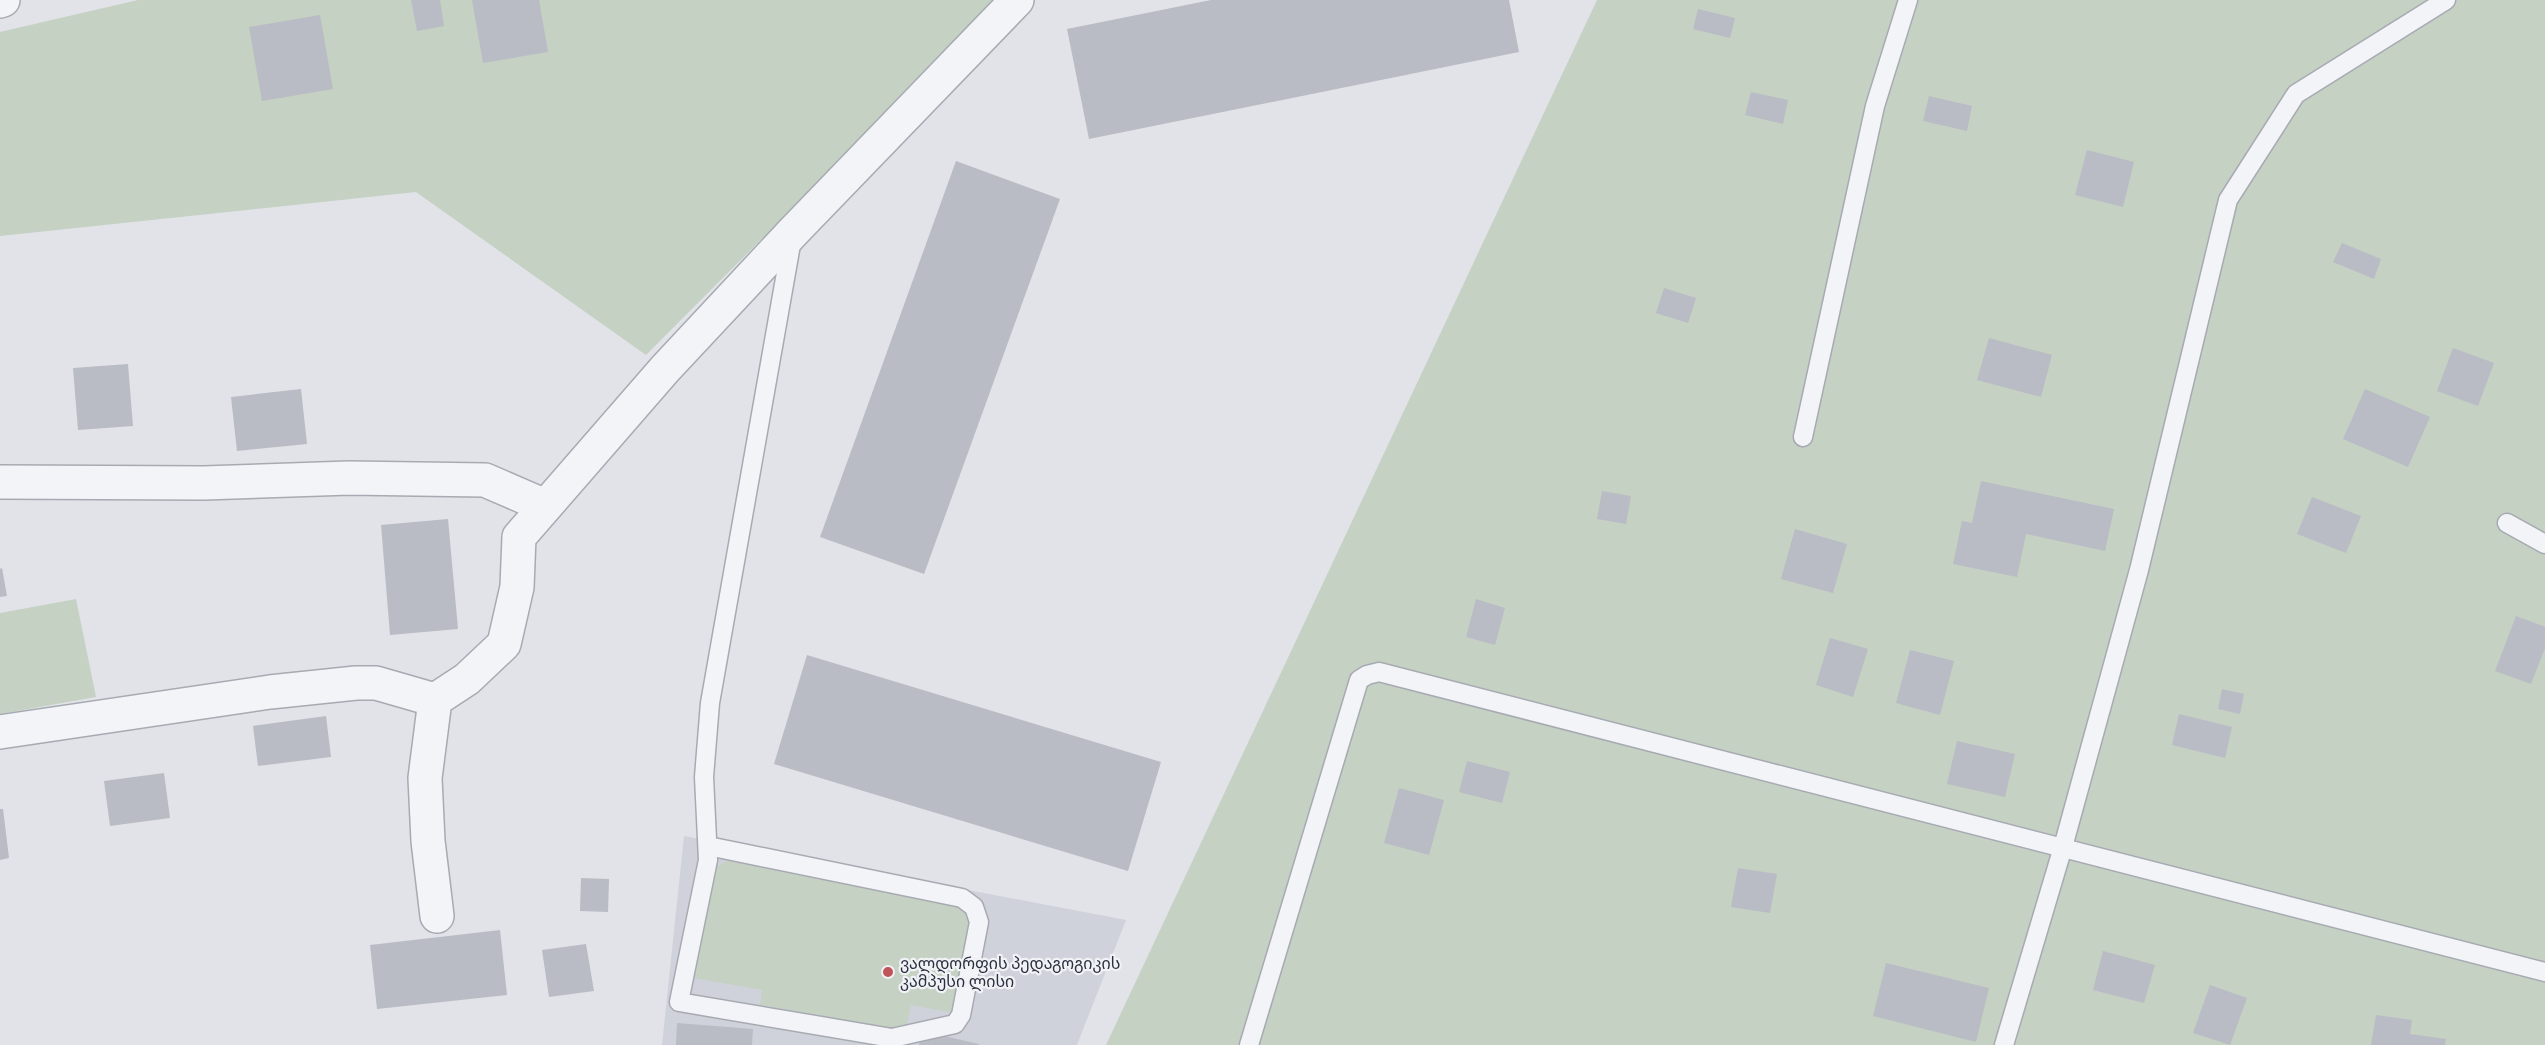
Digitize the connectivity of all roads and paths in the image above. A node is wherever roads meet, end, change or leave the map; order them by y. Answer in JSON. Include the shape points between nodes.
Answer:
{"nodes":[{"id":1,"x":1017,"y":0,"type":"edge"},
{"id":2,"x":1908,"y":0,"type":"edge"},
{"id":3,"x":2446,"y":0,"type":"edge"},
{"id":4,"x":793,"y":232,"type":"junction"},
{"id":5,"x":1803,"y":437,"type":"dead end"},
{"id":6,"x":0,"y":482,"type":"edge"},
{"id":7,"x":545,"y":506,"type":"junction"},
{"id":8,"x":2507,"y":523,"type":"dead end"},
{"id":9,"x":2545,"y":544,"type":"edge"},
{"id":10,"x":435,"y":700,"type":"junction"},
{"id":11,"x":0,"y":732,"type":"edge"},
{"id":12,"x":708,"y":846,"type":"junction"},
{"id":13,"x":2063,"y":847,"type":"junction"},
{"id":14,"x":437,"y":916,"type":"dead end"},
{"id":15,"x":2545,"y":972,"type":"edge"},
{"id":16,"x":1249,"y":1045,"type":"edge"},
{"id":17,"x":2004,"y":1045,"type":"edge"}],
"edges":[{"from":1,"to":4,"type":"street"},
{"from":2,"to":5,"type":"lane","via":[[1875,106]]},
{"from":3,"to":13,"type":"lane","via":[[2296,94],[2228,200],[2139,570]]},
{"from":4,"to":7,"type":"street"},
{"from":4,"to":12,"type":"lane","via":[[710,703],[704,777]]},
{"from":6,"to":7,"type":"street","via":[[485,480]]},
{"from":7,"to":10,"type":"street","via":[[519,537],[517,587],[504,644],[466,679]]},
{"from":8,"to":9,"type":"lane"},
{"from":10,"to":11,"type":"street","via":[[376,683],[356,683]]},
{"from":10,"to":14,"type":"street","via":[[425,778]]},
{"from":12,"to":12,"type":"lane","via":[[962,898],[974,907],[979,922],[961,1015],[955,1024],[892,1038],[679,1002],[705,879]]},
{"from":13,"to":15,"type":"lane"},
{"from":13,"to":16,"type":"lane","via":[[1379,672],[1359,680]]},
{"from":13,"to":17,"type":"lane"}]}
